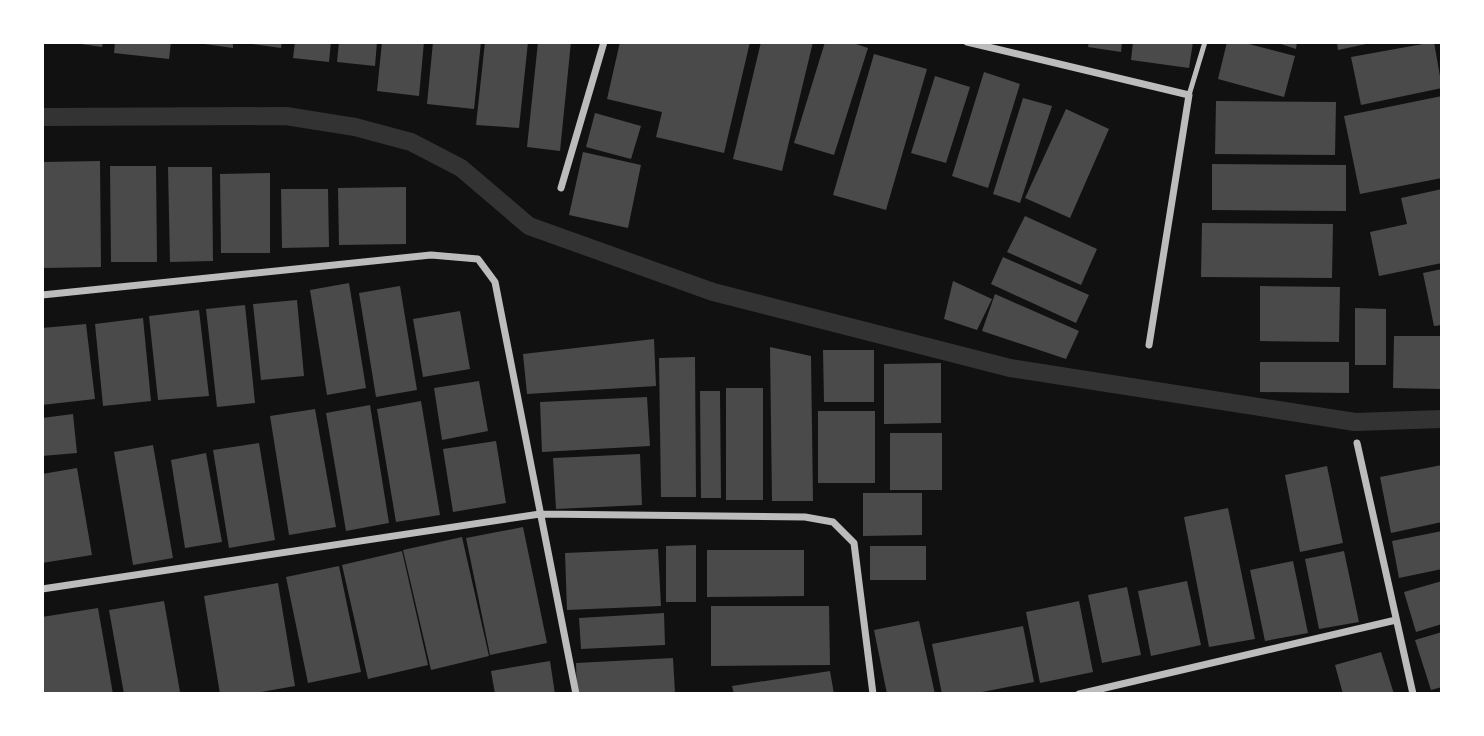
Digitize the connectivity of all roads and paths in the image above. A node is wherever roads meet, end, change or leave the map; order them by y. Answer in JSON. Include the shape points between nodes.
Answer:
{"nodes":[{"id":1,"x":604,"y":42,"type":"edge"},
{"id":2,"x":967,"y":42,"type":"edge"},
{"id":3,"x":1205,"y":42,"type":"edge"},
{"id":4,"x":1189,"y":95,"type":"junction"},
{"id":5,"x":561,"y":188,"type":"dead end"},
{"id":6,"x":42,"y":295,"type":"edge"},
{"id":7,"x":1149,"y":345,"type":"dead end"},
{"id":8,"x":1357,"y":443,"type":"dead end"},
{"id":9,"x":540,"y":514,"type":"junction"},
{"id":10,"x":42,"y":589,"type":"edge"},
{"id":11,"x":1396,"y":620,"type":"junction"},
{"id":12,"x":576,"y":694,"type":"edge"},
{"id":13,"x":873,"y":694,"type":"edge"},
{"id":14,"x":1079,"y":694,"type":"edge"},
{"id":15,"x":1413,"y":694,"type":"edge"}],
"edges":[{"from":1,"to":5,"type":"street"},
{"from":2,"to":4,"type":"street"},
{"from":3,"to":4,"type":"lane"},
{"from":4,"to":7,"type":"street"},
{"from":6,"to":9,"type":"street","via":[[431,255],[478,259],[495,282]]},
{"from":8,"to":11,"type":"street"},
{"from":9,"to":10,"type":"street"},
{"from":9,"to":12,"type":"street"},
{"from":9,"to":13,"type":"street","via":[[806,517],[833,522],[854,543]]},
{"from":11,"to":14,"type":"street"},
{"from":11,"to":15,"type":"street"}]}
